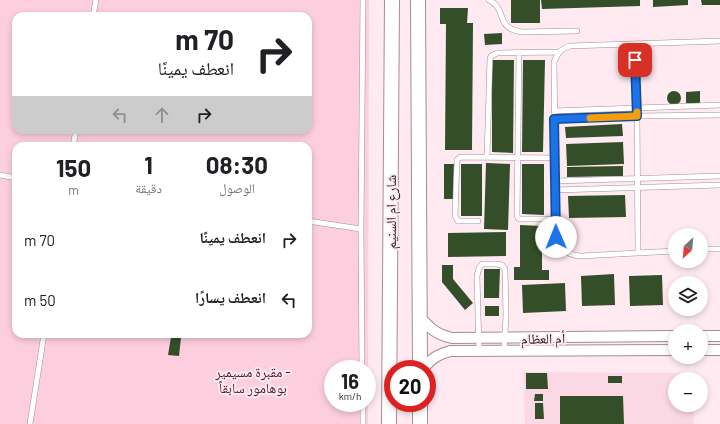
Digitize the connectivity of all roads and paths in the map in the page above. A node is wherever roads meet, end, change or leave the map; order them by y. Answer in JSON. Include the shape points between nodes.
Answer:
{"nodes":[{"id":1,"x":96,"y":0,"type":"edge"},
{"id":2,"x":363,"y":0,"type":"edge"},
{"id":3,"x":392,"y":0,"type":"edge"},
{"id":4,"x":418,"y":0,"type":"edge"},
{"id":5,"x":489,"y":0,"type":"edge"},
{"id":6,"x":94,"y":12,"type":"edge"},
{"id":7,"x":577,"y":31,"type":"dead end"},
{"id":8,"x":720,"y":41,"type":"edge"},
{"id":9,"x":634,"y":44,"type":"junction"},
{"id":10,"x":559,"y":52,"type":"junction"},
{"id":11,"x":518,"y":53,"type":"junction"},
{"id":12,"x":720,"y":105,"type":"edge"},
{"id":13,"x":637,"y":107,"type":"junction"},
{"id":14,"x":554,"y":111,"type":"junction"},
{"id":15,"x":720,"y":115,"type":"edge"},
{"id":16,"x":637,"y":116,"type":"junction"},
{"id":17,"x":554,"y":119,"type":"junction"},
{"id":18,"x":487,"y":157,"type":"junction"},
{"id":19,"x":518,"y":157,"type":"junction"},
{"id":20,"x":555,"y":158,"type":"junction"},
{"id":21,"x":0,"y":175,"type":"edge"},
{"id":22,"x":720,"y":176,"type":"edge"},
{"id":23,"x":12,"y":177,"type":"edge"},
{"id":24,"x":637,"y":179,"type":"junction"},
{"id":25,"x":555,"y":181,"type":"junction"},
{"id":26,"x":720,"y":185,"type":"edge"},
{"id":27,"x":638,"y":188,"type":"junction"},
{"id":28,"x":556,"y":190,"type":"junction"},
{"id":29,"x":556,"y":219,"type":"junction"},
{"id":30,"x":478,"y":221,"type":"dead end"},
{"id":31,"x":312,"y":222,"type":"edge"},
{"id":32,"x":362,"y":229,"type":"junction"},
{"id":33,"x":720,"y":249,"type":"edge"},
{"id":34,"x":708,"y":250,"type":"edge"},
{"id":35,"x":668,"y":251,"type":"edge"},
{"id":36,"x":638,"y":252,"type":"junction"},
{"id":37,"x":419,"y":316,"type":"junction"},
{"id":38,"x":668,"y":336,"type":"edge"},
{"id":39,"x":708,"y":336,"type":"edge"},
{"id":40,"x":720,"y":336,"type":"edge"},
{"id":41,"x":43,"y":338,"type":"edge"},
{"id":42,"x":479,"y":338,"type":"junction"},
{"id":43,"x":505,"y":338,"type":"junction"},
{"id":44,"x":668,"y":350,"type":"edge"},
{"id":45,"x":708,"y":350,"type":"edge"},
{"id":46,"x":720,"y":350,"type":"edge"},
{"id":47,"x":479,"y":351,"type":"junction"},
{"id":48,"x":504,"y":351,"type":"junction"},
{"id":49,"x":362,"y":360,"type":"edge"},
{"id":50,"x":420,"y":360,"type":"edge"},
{"id":51,"x":431,"y":360,"type":"edge"},
{"id":52,"x":363,"y":412,"type":"edge"},
{"id":53,"x":420,"y":412,"type":"edge"},
{"id":54,"x":30,"y":424,"type":"edge"},
{"id":55,"x":363,"y":424,"type":"edge"},
{"id":56,"x":389,"y":424,"type":"edge"},
{"id":57,"x":420,"y":424,"type":"edge"}],
"edges":[{"from":1,"to":6,"type":"lane"},
{"from":2,"to":32,"type":"lane"},
{"from":3,"to":56,"type":"main road","name":"شارع ام السنيم"},
{"from":4,"to":37,"type":"main road","name":"شارع ام السنيم"},
{"from":5,"to":7,"type":"lane","via":[[497,5],[505,24],[515,31]]},
{"from":8,"to":9,"type":"lane"},
{"from":9,"to":10,"type":"lane","via":[[570,46]]},
{"from":9,"to":13,"type":"lane"},
{"from":10,"to":11,"type":"lane"},
{"from":10,"to":14,"type":"lane","via":[[554,62]]},
{"from":11,"to":18,"type":"lane","via":[[497,53],[490,59]]},
{"from":11,"to":19,"type":"lane"},
{"from":12,"to":13,"type":"lane"},
{"from":13,"to":14,"type":"lane"},
{"from":13,"to":16,"type":"lane"},
{"from":14,"to":17,"type":"lane"},
{"from":15,"to":16,"type":"lane"},
{"from":16,"to":17,"type":"lane"},
{"from":16,"to":24,"type":"lane"},
{"from":17,"to":20,"type":"lane"},
{"from":18,"to":19,"type":"lane"},
{"from":18,"to":30,"type":"lane","via":[[461,157],[457,160],[456,216],[458,221]]},
{"from":19,"to":20,"type":"lane"},
{"from":19,"to":29,"type":"lane","via":[[517,217]]},
{"from":20,"to":25,"type":"lane"},
{"from":21,"to":23,"type":"lane"},
{"from":22,"to":24,"type":"lane"},
{"from":24,"to":25,"type":"lane"},
{"from":24,"to":27,"type":"lane"},
{"from":25,"to":28,"type":"lane"},
{"from":26,"to":27,"type":"lane"},
{"from":27,"to":28,"type":"lane"},
{"from":27,"to":36,"type":"lane"},
{"from":28,"to":29,"type":"lane"},
{"from":29,"to":36,"type":"lane","via":[[556,237],[565,251],[573,255]]},
{"from":31,"to":32,"type":"lane"},
{"from":32,"to":49,"type":"lane"},
{"from":33,"to":34,"type":"lane"},
{"from":35,"to":36,"type":"lane"},
{"from":37,"to":42,"type":"street","name":"أم العظام","via":[[442,336]]},
{"from":37,"to":50,"type":"main road","name":"شارع ام السنيم"},
{"from":38,"to":43,"type":"street","name":"أم العظام"},
{"from":39,"to":40,"type":"street"},
{"from":41,"to":54,"type":"lane"},
{"from":42,"to":43,"type":"street","name":"أم العظام"},
{"from":42,"to":43,"type":"lane","via":[[477,276],[482,264],[496,264],[502,265],[504,269]]},
{"from":42,"to":47,"type":"lane"},
{"from":43,"to":48,"type":"lane"},
{"from":44,"to":48,"type":"street","name":"أم العظام"},
{"from":45,"to":46,"type":"street"},
{"from":47,"to":48,"type":"street","name":"أم العظام"},
{"from":47,"to":51,"type":"street","name":"أم العظام","via":[[450,351]]},
{"from":52,"to":55,"type":"lane"},
{"from":53,"to":57,"type":"main road"}]}
